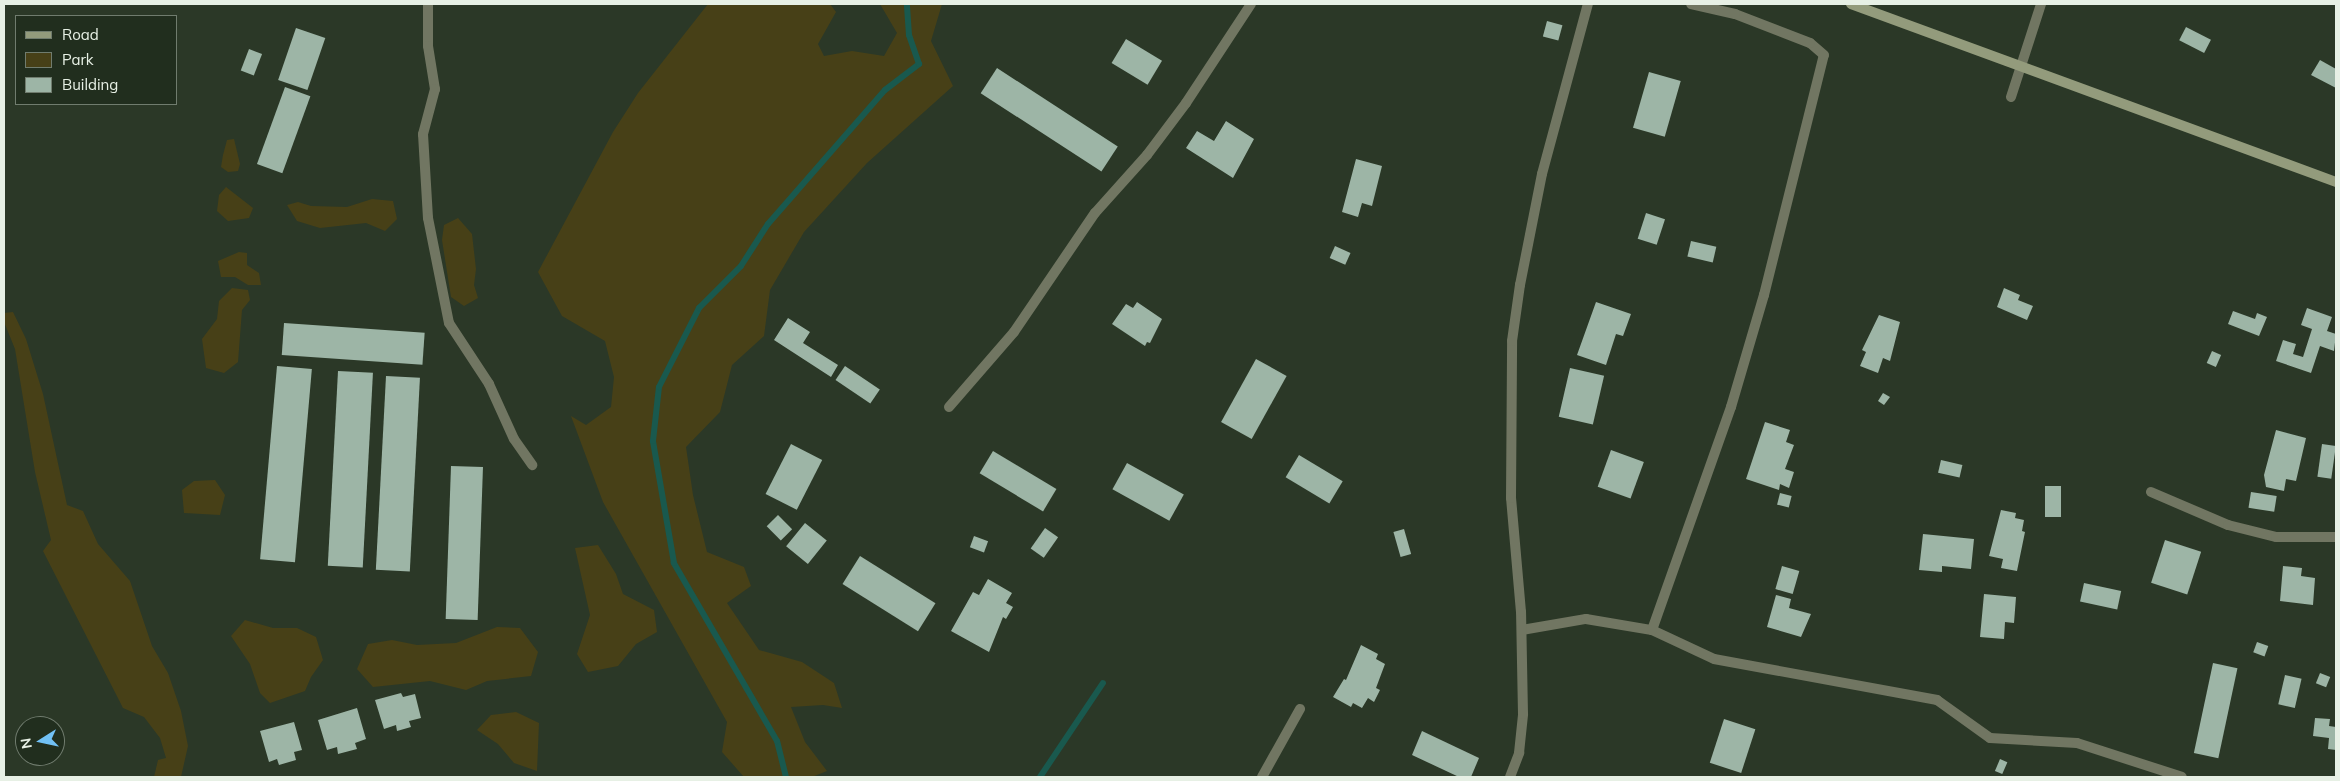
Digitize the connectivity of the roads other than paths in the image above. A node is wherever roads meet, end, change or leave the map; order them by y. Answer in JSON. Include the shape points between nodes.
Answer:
{"nodes":[{"id":1,"x":428,"y":4,"type":"edge"},
{"id":2,"x":1251,"y":4,"type":"edge"},
{"id":3,"x":1588,"y":4,"type":"edge"},
{"id":4,"x":1691,"y":4,"type":"edge"},
{"id":5,"x":1851,"y":4,"type":"edge"},
{"id":6,"x":2041,"y":4,"type":"edge"},
{"id":7,"x":2023,"y":67,"type":"junction"},
{"id":8,"x":2011,"y":97,"type":"dead end"},
{"id":9,"x":2336,"y":182,"type":"edge"},
{"id":10,"x":949,"y":406,"type":"dead end"},
{"id":11,"x":532,"y":465,"type":"dead end"},
{"id":12,"x":2151,"y":492,"type":"dead end"},
{"id":13,"x":2336,"y":537,"type":"edge"},
{"id":14,"x":1522,"y":630,"type":"junction"},
{"id":15,"x":1652,"y":630,"type":"junction"},
{"id":16,"x":1300,"y":709,"type":"dead end"},
{"id":17,"x":1262,"y":777,"type":"edge"},
{"id":18,"x":1510,"y":777,"type":"edge"},
{"id":19,"x":2182,"y":777,"type":"edge"}],
"edges":[{"from":1,"to":11,"type":"street","via":[[428,46],[435,89],[423,134],[428,218],[450,323],[489,384],[514,439]]},
{"from":2,"to":10,"type":"street","via":[[1186,103],[1147,155],[1095,213],[1014,332]]},
{"from":3,"to":14,"type":"street","via":[[1542,174],[1512,341],[1511,498]]},
{"from":4,"to":15,"type":"street","via":[[1735,14],[1810,43],[1824,55],[1764,295],[1731,407]]},
{"from":5,"to":7,"type":"main road"},
{"from":6,"to":7,"type":"street"},
{"from":7,"to":8,"type":"street"},
{"from":7,"to":9,"type":"main road"},
{"from":12,"to":13,"type":"street","via":[[2228,525],[2276,537]]},
{"from":14,"to":15,"type":"street","via":[[1586,619]]},
{"from":14,"to":18,"type":"street","via":[[1523,714],[1519,753]]},
{"from":15,"to":19,"type":"street","via":[[1714,659],[1937,700],[1990,738],[2077,743]]},
{"from":16,"to":17,"type":"street"}]}
